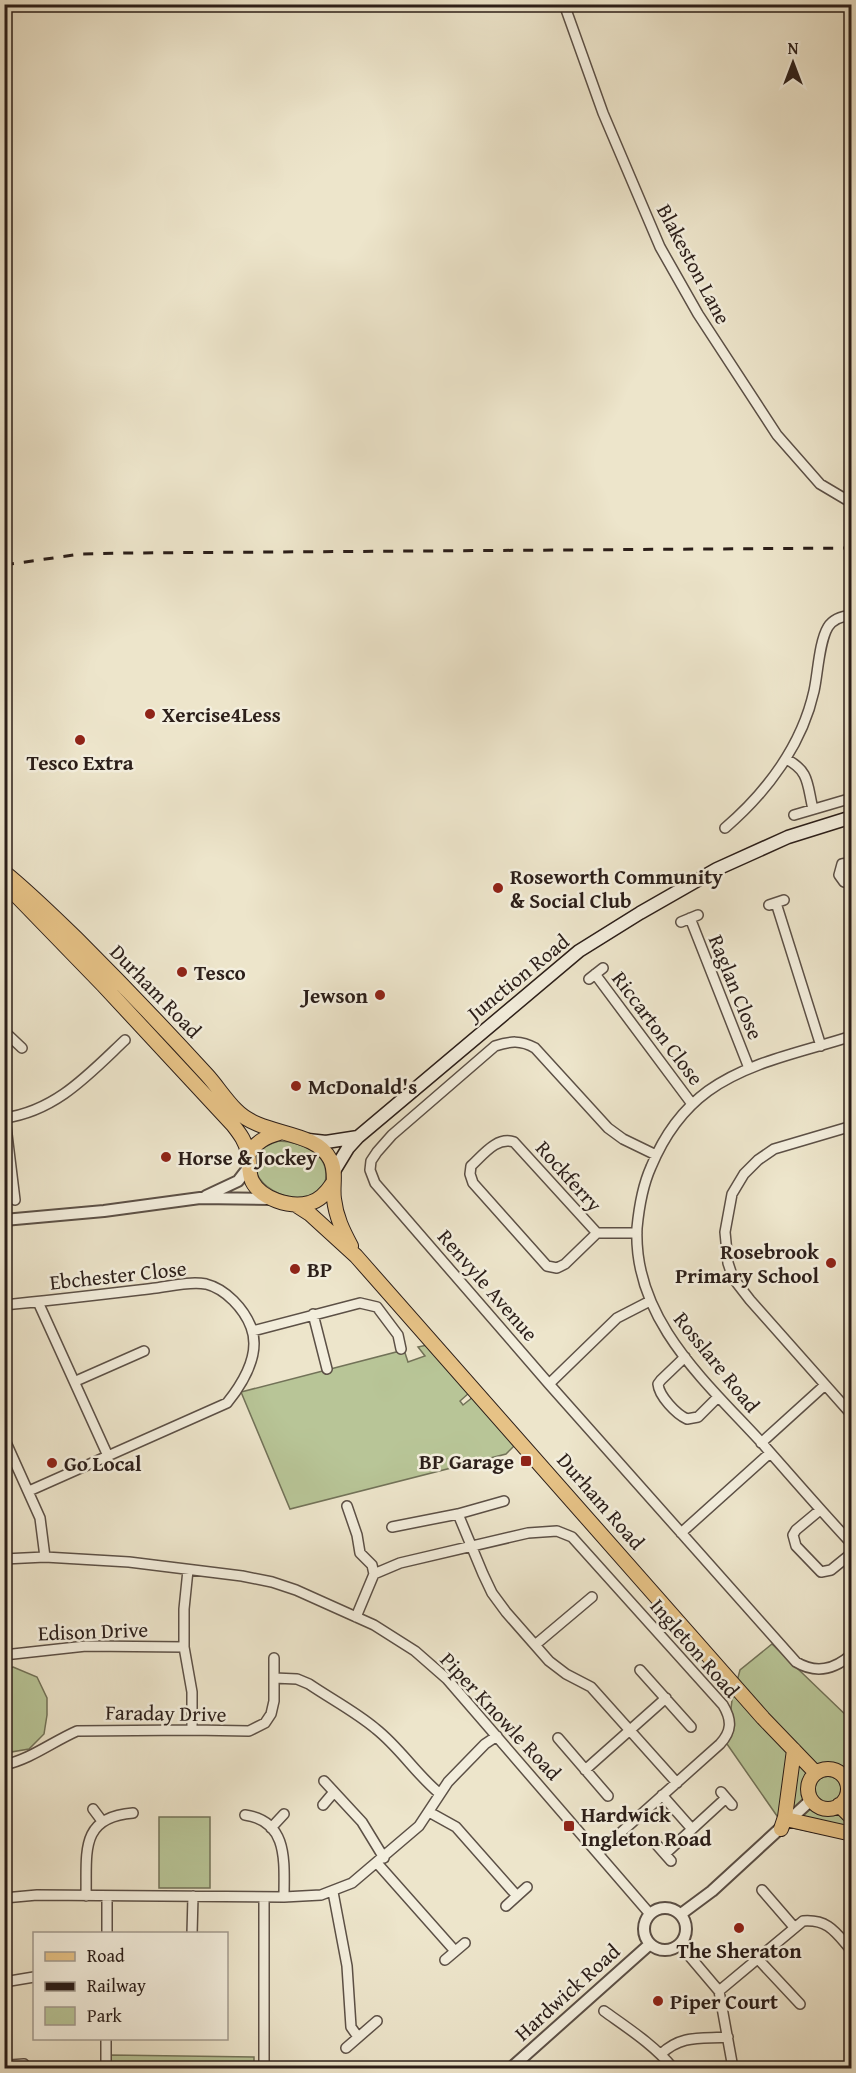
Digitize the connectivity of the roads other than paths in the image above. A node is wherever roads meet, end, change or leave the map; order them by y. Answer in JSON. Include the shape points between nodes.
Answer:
{"nodes":[{"id":1,"x":564,"y":4,"type":"edge"},
{"id":2,"x":852,"y":503,"type":"edge"},
{"id":3,"x":852,"y":615,"type":"edge"},
{"id":4,"x":786,"y":759,"type":"junction"},
{"id":5,"x":852,"y":798,"type":"edge"},
{"id":6,"x":813,"y":809,"type":"junction"},
{"id":7,"x":794,"y":815,"type":"dead end"},
{"id":8,"x":852,"y":817,"type":"edge"},
{"id":9,"x":725,"y":828,"type":"dead end"},
{"id":10,"x":852,"y":862,"type":"edge"},
{"id":11,"x":4,"y":872,"type":"edge"},
{"id":12,"x":4,"y":883,"type":"edge"},
{"id":13,"x":851,"y":885,"type":"edge"},
{"id":14,"x":776,"y":903,"type":"dead end"},
{"id":15,"x":690,"y":918,"type":"dead end"},
{"id":16,"x":595,"y":974,"type":"dead end"},
{"id":17,"x":6,"y":1036,"type":"edge"},
{"id":18,"x":852,"y":1036,"type":"edge"},
{"id":19,"x":125,"y":1040,"type":"dead end"},
{"id":20,"x":821,"y":1046,"type":"junction"},
{"id":21,"x":22,"y":1048,"type":"dead end"},
{"id":22,"x":749,"y":1068,"type":"junction"},
{"id":23,"x":692,"y":1104,"type":"junction"},
{"id":24,"x":5,"y":1118,"type":"edge"},
{"id":25,"x":852,"y":1126,"type":"edge"},
{"id":26,"x":279,"y":1133,"type":"junction"},
{"id":27,"x":358,"y":1137,"type":"junction"},
{"id":28,"x":308,"y":1140,"type":"junction"},
{"id":29,"x":656,"y":1155,"type":"junction"},
{"id":30,"x":248,"y":1162,"type":"junction"},
{"id":31,"x":334,"y":1177,"type":"junction"},
{"id":32,"x":200,"y":1198,"type":"junction"},
{"id":33,"x":15,"y":1200,"type":"dead end"},
{"id":34,"x":274,"y":1200,"type":"junction"},
{"id":35,"x":296,"y":1204,"type":"junction"},
{"id":36,"x":4,"y":1220,"type":"edge"},
{"id":37,"x":597,"y":1233,"type":"junction"},
{"id":38,"x":637,"y":1233,"type":"junction"},
{"id":39,"x":356,"y":1256,"type":"junction"},
{"id":40,"x":650,"y":1301,"type":"junction"},
{"id":41,"x":38,"y":1302,"type":"junction"},
{"id":42,"x":4,"y":1305,"type":"edge"},
{"id":43,"x":313,"y":1314,"type":"junction"},
{"id":44,"x":253,"y":1331,"type":"junction"},
{"id":45,"x":401,"y":1349,"type":"dead end"},
{"id":46,"x":144,"y":1351,"type":"dead end"},
{"id":47,"x":685,"y":1357,"type":"junction"},
{"id":48,"x":327,"y":1369,"type":"dead end"},
{"id":49,"x":76,"y":1381,"type":"junction"},
{"id":50,"x":549,"y":1384,"type":"junction"},
{"id":51,"x":825,"y":1385,"type":"junction"},
{"id":52,"x":718,"y":1397,"type":"junction"},
{"id":53,"x":852,"y":1415,"type":"edge"},
{"id":54,"x":4,"y":1438,"type":"edge"},
{"id":55,"x":761,"y":1443,"type":"junction"},
{"id":56,"x":7,"y":1452,"type":"edge"},
{"id":57,"x":770,"y":1453,"type":"junction"},
{"id":58,"x":108,"y":1456,"type":"junction"},
{"id":59,"x":29,"y":1491,"type":"junction"},
{"id":60,"x":504,"y":1501,"type":"dead end"},
{"id":61,"x":347,"y":1506,"type":"dead end"},
{"id":62,"x":820,"y":1510,"type":"junction"},
{"id":63,"x":459,"y":1514,"type":"junction"},
{"id":64,"x":392,"y":1527,"type":"dead end"},
{"id":65,"x":681,"y":1533,"type":"junction"},
{"id":66,"x":852,"y":1545,"type":"edge"},
{"id":67,"x":472,"y":1546,"type":"junction"},
{"id":68,"x":852,"y":1553,"type":"edge"},
{"id":69,"x":45,"y":1557,"type":"junction"},
{"id":70,"x":4,"y":1559,"type":"edge"},
{"id":71,"x":188,"y":1570,"type":"junction"},
{"id":72,"x":374,"y":1574,"type":"junction"},
{"id":73,"x":592,"y":1597,"type":"dead end"},
{"id":74,"x":356,"y":1617,"type":"junction"},
{"id":75,"x":535,"y":1645,"type":"junction"},
{"id":76,"x":184,"y":1647,"type":"junction"},
{"id":77,"x":852,"y":1654,"type":"edge"},
{"id":78,"x":4,"y":1655,"type":"edge"},
{"id":79,"x":274,"y":1658,"type":"dead end"},
{"id":80,"x":640,"y":1670,"type":"dead end"},
{"id":81,"x":274,"y":1678,"type":"junction"},
{"id":82,"x":666,"y":1698,"type":"junction"},
{"id":83,"x":691,"y":1727,"type":"dead end"},
{"id":84,"x":192,"y":1730,"type":"junction"},
{"id":85,"x":630,"y":1730,"type":"junction"},
{"id":86,"x":497,"y":1736,"type":"junction"},
{"id":87,"x":558,"y":1738,"type":"dead end"},
{"id":88,"x":794,"y":1750,"type":"junction"},
{"id":89,"x":4,"y":1765,"type":"edge"},
{"id":90,"x":585,"y":1770,"type":"junction"},
{"id":91,"x":816,"y":1772,"type":"junction"},
{"id":92,"x":848,"y":1773,"type":"edge"},
{"id":93,"x":324,"y":1781,"type":"dead end"},
{"id":94,"x":677,"y":1783,"type":"junction"},
{"id":95,"x":334,"y":1792,"type":"junction"},
{"id":96,"x":439,"y":1793,"type":"junction"},
{"id":97,"x":608,"y":1796,"type":"dead end"},
{"id":98,"x":663,"y":1796,"type":"junction"},
{"id":99,"x":726,"y":1798,"type":"dead end"},
{"id":100,"x":811,"y":1800,"type":"junction"},
{"id":101,"x":323,"y":1805,"type":"dead end"},
{"id":102,"x":839,"y":1805,"type":"junction"},
{"id":103,"x":93,"y":1809,"type":"dead end"},
{"id":104,"x":429,"y":1812,"type":"junction"},
{"id":105,"x":133,"y":1813,"type":"dead end"},
{"id":106,"x":284,"y":1814,"type":"dead end"},
{"id":107,"x":244,"y":1815,"type":"dead end"},
{"id":108,"x":852,"y":1818,"type":"edge"},
{"id":109,"x":102,"y":1821,"type":"junction"},
{"id":110,"x":785,"y":1825,"type":"junction"},
{"id":111,"x":271,"y":1828,"type":"junction"},
{"id":112,"x":692,"y":1829,"type":"junction"},
{"id":113,"x":852,"y":1834,"type":"edge"},
{"id":114,"x":656,"y":1844,"type":"dead end"},
{"id":115,"x":599,"y":1852,"type":"junction"},
{"id":116,"x":380,"y":1861,"type":"junction"},
{"id":117,"x":527,"y":1887,"type":"dead end"},
{"id":118,"x":762,"y":1890,"type":"dead end"},
{"id":119,"x":333,"y":1892,"type":"junction"},
{"id":120,"x":86,"y":1896,"type":"junction"},
{"id":121,"x":107,"y":1896,"type":"junction"},
{"id":122,"x":193,"y":1896,"type":"junction"},
{"id":123,"x":517,"y":1896,"type":"junction"},
{"id":124,"x":264,"y":1897,"type":"junction"},
{"id":125,"x":284,"y":1897,"type":"junction"},
{"id":126,"x":4,"y":1898,"type":"edge"},
{"id":127,"x":506,"y":1906,"type":"dead end"},
{"id":128,"x":650,"y":1914,"type":"junction"},
{"id":129,"x":681,"y":1914,"type":"junction"},
{"id":130,"x":794,"y":1927,"type":"junction"},
{"id":131,"x":106,"y":1932,"type":"edge"},
{"id":132,"x":192,"y":1932,"type":"edge"},
{"id":133,"x":465,"y":1943,"type":"dead end"},
{"id":134,"x":650,"y":1944,"type":"junction"},
{"id":135,"x":680,"y":1945,"type":"junction"},
{"id":136,"x":852,"y":1950,"type":"edge"},
{"id":137,"x":455,"y":1952,"type":"junction"},
{"id":138,"x":758,"y":1959,"type":"junction"},
{"id":139,"x":445,"y":1960,"type":"dead end"},
{"id":140,"x":33,"y":1977,"type":"edge"},
{"id":141,"x":4,"y":1982,"type":"edge"},
{"id":142,"x":719,"y":1991,"type":"junction"},
{"id":143,"x":800,"y":2004,"type":"dead end"},
{"id":144,"x":604,"y":2011,"type":"dead end"},
{"id":145,"x":377,"y":2021,"type":"dead end"},
{"id":146,"x":358,"y":2037,"type":"junction"},
{"id":147,"x":728,"y":2037,"type":"junction"},
{"id":148,"x":106,"y":2040,"type":"edge"},
{"id":149,"x":346,"y":2048,"type":"dead end"},
{"id":150,"x":662,"y":2054,"type":"junction"},
{"id":151,"x":24,"y":2063,"type":"edge"},
{"id":152,"x":7,"y":2068,"type":"edge"},
{"id":153,"x":106,"y":2068,"type":"edge"},
{"id":154,"x":264,"y":2068,"type":"edge"},
{"id":155,"x":511,"y":2068,"type":"edge"},
{"id":156,"x":673,"y":2068,"type":"edge"},
{"id":157,"x":733,"y":2068,"type":"edge"}],
"edges":[{"from":1,"to":2,"type":"street","name":"Blakeston Lane","via":[[603,113],[660,246],[698,314],[777,435],[820,484]]},
{"from":3,"to":4,"type":"street","via":[[832,622],[825,633],[810,705]]},
{"from":4,"to":6,"type":"street","via":[[804,773]]},
{"from":4,"to":9,"type":"street","via":[[766,788]]},
{"from":5,"to":6,"type":"street"},
{"from":6,"to":7,"type":"street"},
{"from":8,"to":27,"type":"main road","name":"Junction Road","via":[[788,837],[717,869],[579,951]]},
{"from":10,"to":13,"type":"street","via":[[842,864],[839,875]]},
{"from":11,"to":26,"type":"main road","name":"Durham Road","via":[[113,975],[236,1111],[250,1123]]},
{"from":12,"to":30,"type":"main road","name":"Durham Road","via":[[233,1125],[245,1141]]},
{"from":14,"to":20,"type":"street"},
{"from":15,"to":22,"type":"street","name":"Raglan Close"},
{"from":16,"to":23,"type":"street","name":"Riccarton Close"},
{"from":17,"to":21,"type":"street"},
{"from":18,"to":20,"type":"street","name":"Rosslare Road"},
{"from":19,"to":24,"type":"street","via":[[58,1099],[32,1112]]},
{"from":20,"to":22,"type":"street","name":"Rosslare Road"},
{"from":22,"to":23,"type":"street","name":"Rosslare Road"},
{"from":23,"to":29,"type":"street","name":"Rosslare Road"},
{"from":24,"to":33,"type":"street"},
{"from":25,"to":51,"type":"street","via":[[774,1149],[758,1160],[732,1194],[725,1232],[733,1278]]},
{"from":26,"to":28,"type":"main road","name":"Durham Road"},
{"from":26,"to":30,"type":"main road","via":[[254,1145]]},
{"from":27,"to":28,"type":"main road","via":[[326,1142]]},
{"from":27,"to":31,"type":"main road","name":"Junction Road"},
{"from":28,"to":31,"type":"main road","name":"Durham Road","via":[[330,1159]]},
{"from":29,"to":38,"type":"street","name":"Rosslare Road","via":[[640,1197]]},
{"from":29,"to":50,"type":"street","name":"Renvyle Avenue","via":[[608,1128],[535,1048],[509,1041],[495,1046],[401,1128],[371,1161],[375,1183]]},
{"from":30,"to":32,"type":"street","via":[[238,1181]]},
{"from":30,"to":34,"type":"main road","name":"Durham Road","via":[[252,1181]]},
{"from":31,"to":35,"type":"main road","name":"Durham Road","via":[[326,1194],[310,1203]]},
{"from":31,"to":39,"type":"main road","name":"Durham Road","via":[[339,1224]]},
{"from":32,"to":34,"type":"street"},
{"from":32,"to":36,"type":"street"},
{"from":34,"to":35,"type":"main road","name":"Durham Road"},
{"from":35,"to":39,"type":"main road","name":"Durham Road"},
{"from":37,"to":37,"type":"street","name":"Rockferry","via":[[565,1264],[557,1268],[547,1266],[473,1183],[471,1166],[499,1142],[514,1142]]},
{"from":37,"to":38,"type":"street"},
{"from":38,"to":40,"type":"street","name":"Rosslare Road","via":[[637,1255]]},
{"from":39,"to":88,"type":"main road","name":"Durham Road"},
{"from":40,"to":47,"type":"street","name":"Rosslare Road","via":[[662,1327]]},
{"from":40,"to":50,"type":"street","via":[[617,1318]]},
{"from":41,"to":42,"type":"street","name":"Ebchester Close"},
{"from":41,"to":44,"type":"street","name":"Ebchester Close","via":[[207,1284],[223,1292],[245,1312]]},
{"from":41,"to":49,"type":"street"},
{"from":43,"to":44,"type":"street"},
{"from":43,"to":45,"type":"street","via":[[360,1303],[377,1307],[398,1335]]},
{"from":43,"to":48,"type":"street"},
{"from":44,"to":58,"type":"street","via":[[251,1363],[227,1402]]},
{"from":46,"to":49,"type":"street","via":[[130,1351]]},
{"from":47,"to":52,"type":"street","name":"Rosslare Road"},
{"from":47,"to":52,"type":"street","via":[[658,1384],[661,1393],[687,1419],[698,1417]]},
{"from":49,"to":58,"type":"street"},
{"from":50,"to":65,"type":"street","name":"Renvyle Avenue"},
{"from":51,"to":53,"type":"street"},
{"from":51,"to":55,"type":"street"},
{"from":52,"to":55,"type":"street","name":"Rosslare Road"},
{"from":54,"to":56,"type":"street"},
{"from":55,"to":57,"type":"street","name":"Rosslare Road"},
{"from":56,"to":59,"type":"street"},
{"from":57,"to":62,"type":"street","name":"Rosslare Road"},
{"from":57,"to":65,"type":"street"},
{"from":58,"to":59,"type":"street"},
{"from":59,"to":69,"type":"street","via":[[40,1518]]},
{"from":60,"to":63,"type":"street"},
{"from":61,"to":72,"type":"street","via":[[360,1553],[372,1565]]},
{"from":62,"to":66,"type":"street","name":"Rosslare Road"},
{"from":62,"to":68,"type":"street","via":[[796,1530],[796,1546],[821,1572],[831,1570]]},
{"from":63,"to":64,"type":"street"},
{"from":63,"to":67,"type":"street"},
{"from":65,"to":77,"type":"street","name":"Renvyle Avenue","via":[[796,1662],[806,1669],[822,1670],[834,1668]]},
{"from":67,"to":72,"type":"street","name":"Ingleton Road","via":[[400,1563]]},
{"from":67,"to":75,"type":"street","via":[[492,1593]]},
{"from":67,"to":94,"type":"street","name":"Ingleton Road","via":[[528,1533],[557,1531],[572,1537],[723,1705],[729,1715],[727,1736]]},
{"from":69,"to":70,"type":"street","name":"Piper Knowle Road"},
{"from":69,"to":71,"type":"street","name":"Piper Knowle Road"},
{"from":71,"to":74,"type":"street","name":"Piper Knowle Road","via":[[272,1582]]},
{"from":71,"to":76,"type":"street"},
{"from":72,"to":74,"type":"street"},
{"from":73,"to":75,"type":"street"},
{"from":74,"to":86,"type":"street","name":"Piper Knowle Road","via":[[415,1651]]},
{"from":75,"to":85,"type":"street","via":[[566,1674],[591,1687]]},
{"from":76,"to":78,"type":"street","name":"Edison Drive","via":[[86,1646]]},
{"from":76,"to":84,"type":"street","via":[[192,1692]]},
{"from":79,"to":81,"type":"street","name":"Faraday Drive"},
{"from":80,"to":82,"type":"street"},
{"from":81,"to":84,"type":"street","name":"Faraday Drive","via":[[271,1714],[265,1723],[249,1731]]},
{"from":81,"to":96,"type":"street","via":[[309,1684],[376,1729]]},
{"from":82,"to":83,"type":"street"},
{"from":82,"to":85,"type":"street"},
{"from":84,"to":89,"type":"street","name":"Faraday Drive","via":[[77,1731],[29,1758]]},
{"from":85,"to":90,"type":"street"},
{"from":85,"to":94,"type":"street"},
{"from":86,"to":96,"type":"street"},
{"from":86,"to":115,"type":"street","name":"Piper Knowle Road"},
{"from":87,"to":90,"type":"street"},
{"from":88,"to":91,"type":"main road","name":"Durham Road"},
{"from":88,"to":110,"type":"main road"},
{"from":90,"to":97,"type":"street"},
{"from":91,"to":92,"type":"main road","via":[[828,1768]]},
{"from":91,"to":100,"type":"main road","via":[[807,1789]]},
{"from":92,"to":102,"type":"main road","via":[[847,1794]]},
{"from":93,"to":95,"type":"street"},
{"from":94,"to":98,"type":"street","name":"Ingleton Road"},
{"from":95,"to":101,"type":"street"},
{"from":95,"to":116,"type":"street","via":[[362,1822]]},
{"from":96,"to":104,"type":"street"},
{"from":98,"to":112,"type":"street"},
{"from":98,"to":115,"type":"street","name":"Ingleton Road"},
{"from":99,"to":112,"type":"street"},
{"from":100,"to":102,"type":"main road","via":[[822,1808]]},
{"from":100,"to":110,"type":"street"},
{"from":102,"to":108,"type":"main road"},
{"from":103,"to":109,"type":"street"},
{"from":104,"to":116,"type":"street"},
{"from":104,"to":123,"type":"street","via":[[456,1827]]},
{"from":105,"to":109,"type":"street","via":[[115,1814]]},
{"from":106,"to":111,"type":"street"},
{"from":107,"to":111,"type":"street"},
{"from":109,"to":120,"type":"street","via":[[91,1834],[87,1850]]},
{"from":110,"to":113,"type":"main road"},
{"from":110,"to":129,"type":"street"},
{"from":111,"to":125,"type":"street","via":[[283,1847]]},
{"from":112,"to":114,"type":"street","via":[[668,1857]]},
{"from":115,"to":128,"type":"street","name":"Piper Knowle Road"},
{"from":116,"to":119,"type":"street"},
{"from":116,"to":137,"type":"street"},
{"from":117,"to":123,"type":"street"},
{"from":118,"to":130,"type":"street"},
{"from":119,"to":125,"type":"street"},
{"from":119,"to":146,"type":"street","via":[[347,1966],[351,2027]]},
{"from":120,"to":121,"type":"street"},
{"from":120,"to":126,"type":"street"},
{"from":121,"to":122,"type":"street"},
{"from":121,"to":131,"type":"street"},
{"from":122,"to":124,"type":"street"},
{"from":122,"to":132,"type":"street"},
{"from":123,"to":127,"type":"street"},
{"from":124,"to":125,"type":"street"},
{"from":124,"to":154,"type":"street"},
{"from":128,"to":129,"type":"street","via":[[667,1908]]},
{"from":128,"to":134,"type":"street","name":"Hardwick Road","via":[[644,1930]]},
{"from":129,"to":135,"type":"street","via":[[687,1929]]},
{"from":130,"to":136,"type":"street","via":[[816,1920],[830,1926]]},
{"from":130,"to":138,"type":"street"},
{"from":133,"to":137,"type":"street"},
{"from":134,"to":135,"type":"street","name":"Hardwick Road","via":[[664,1951]]},
{"from":134,"to":155,"type":"street","name":"Hardwick Road"},
{"from":135,"to":142,"type":"street"},
{"from":137,"to":139,"type":"street"},
{"from":138,"to":142,"type":"street"},
{"from":138,"to":143,"type":"street"},
{"from":140,"to":141,"type":"street"},
{"from":142,"to":147,"type":"street"},
{"from":144,"to":150,"type":"street"},
{"from":145,"to":146,"type":"street"},
{"from":146,"to":149,"type":"street"},
{"from":147,"to":150,"type":"street","via":[[684,2040]]},
{"from":147,"to":157,"type":"street"},
{"from":148,"to":153,"type":"street"},
{"from":150,"to":156,"type":"street"},
{"from":151,"to":152,"type":"street"}]}
